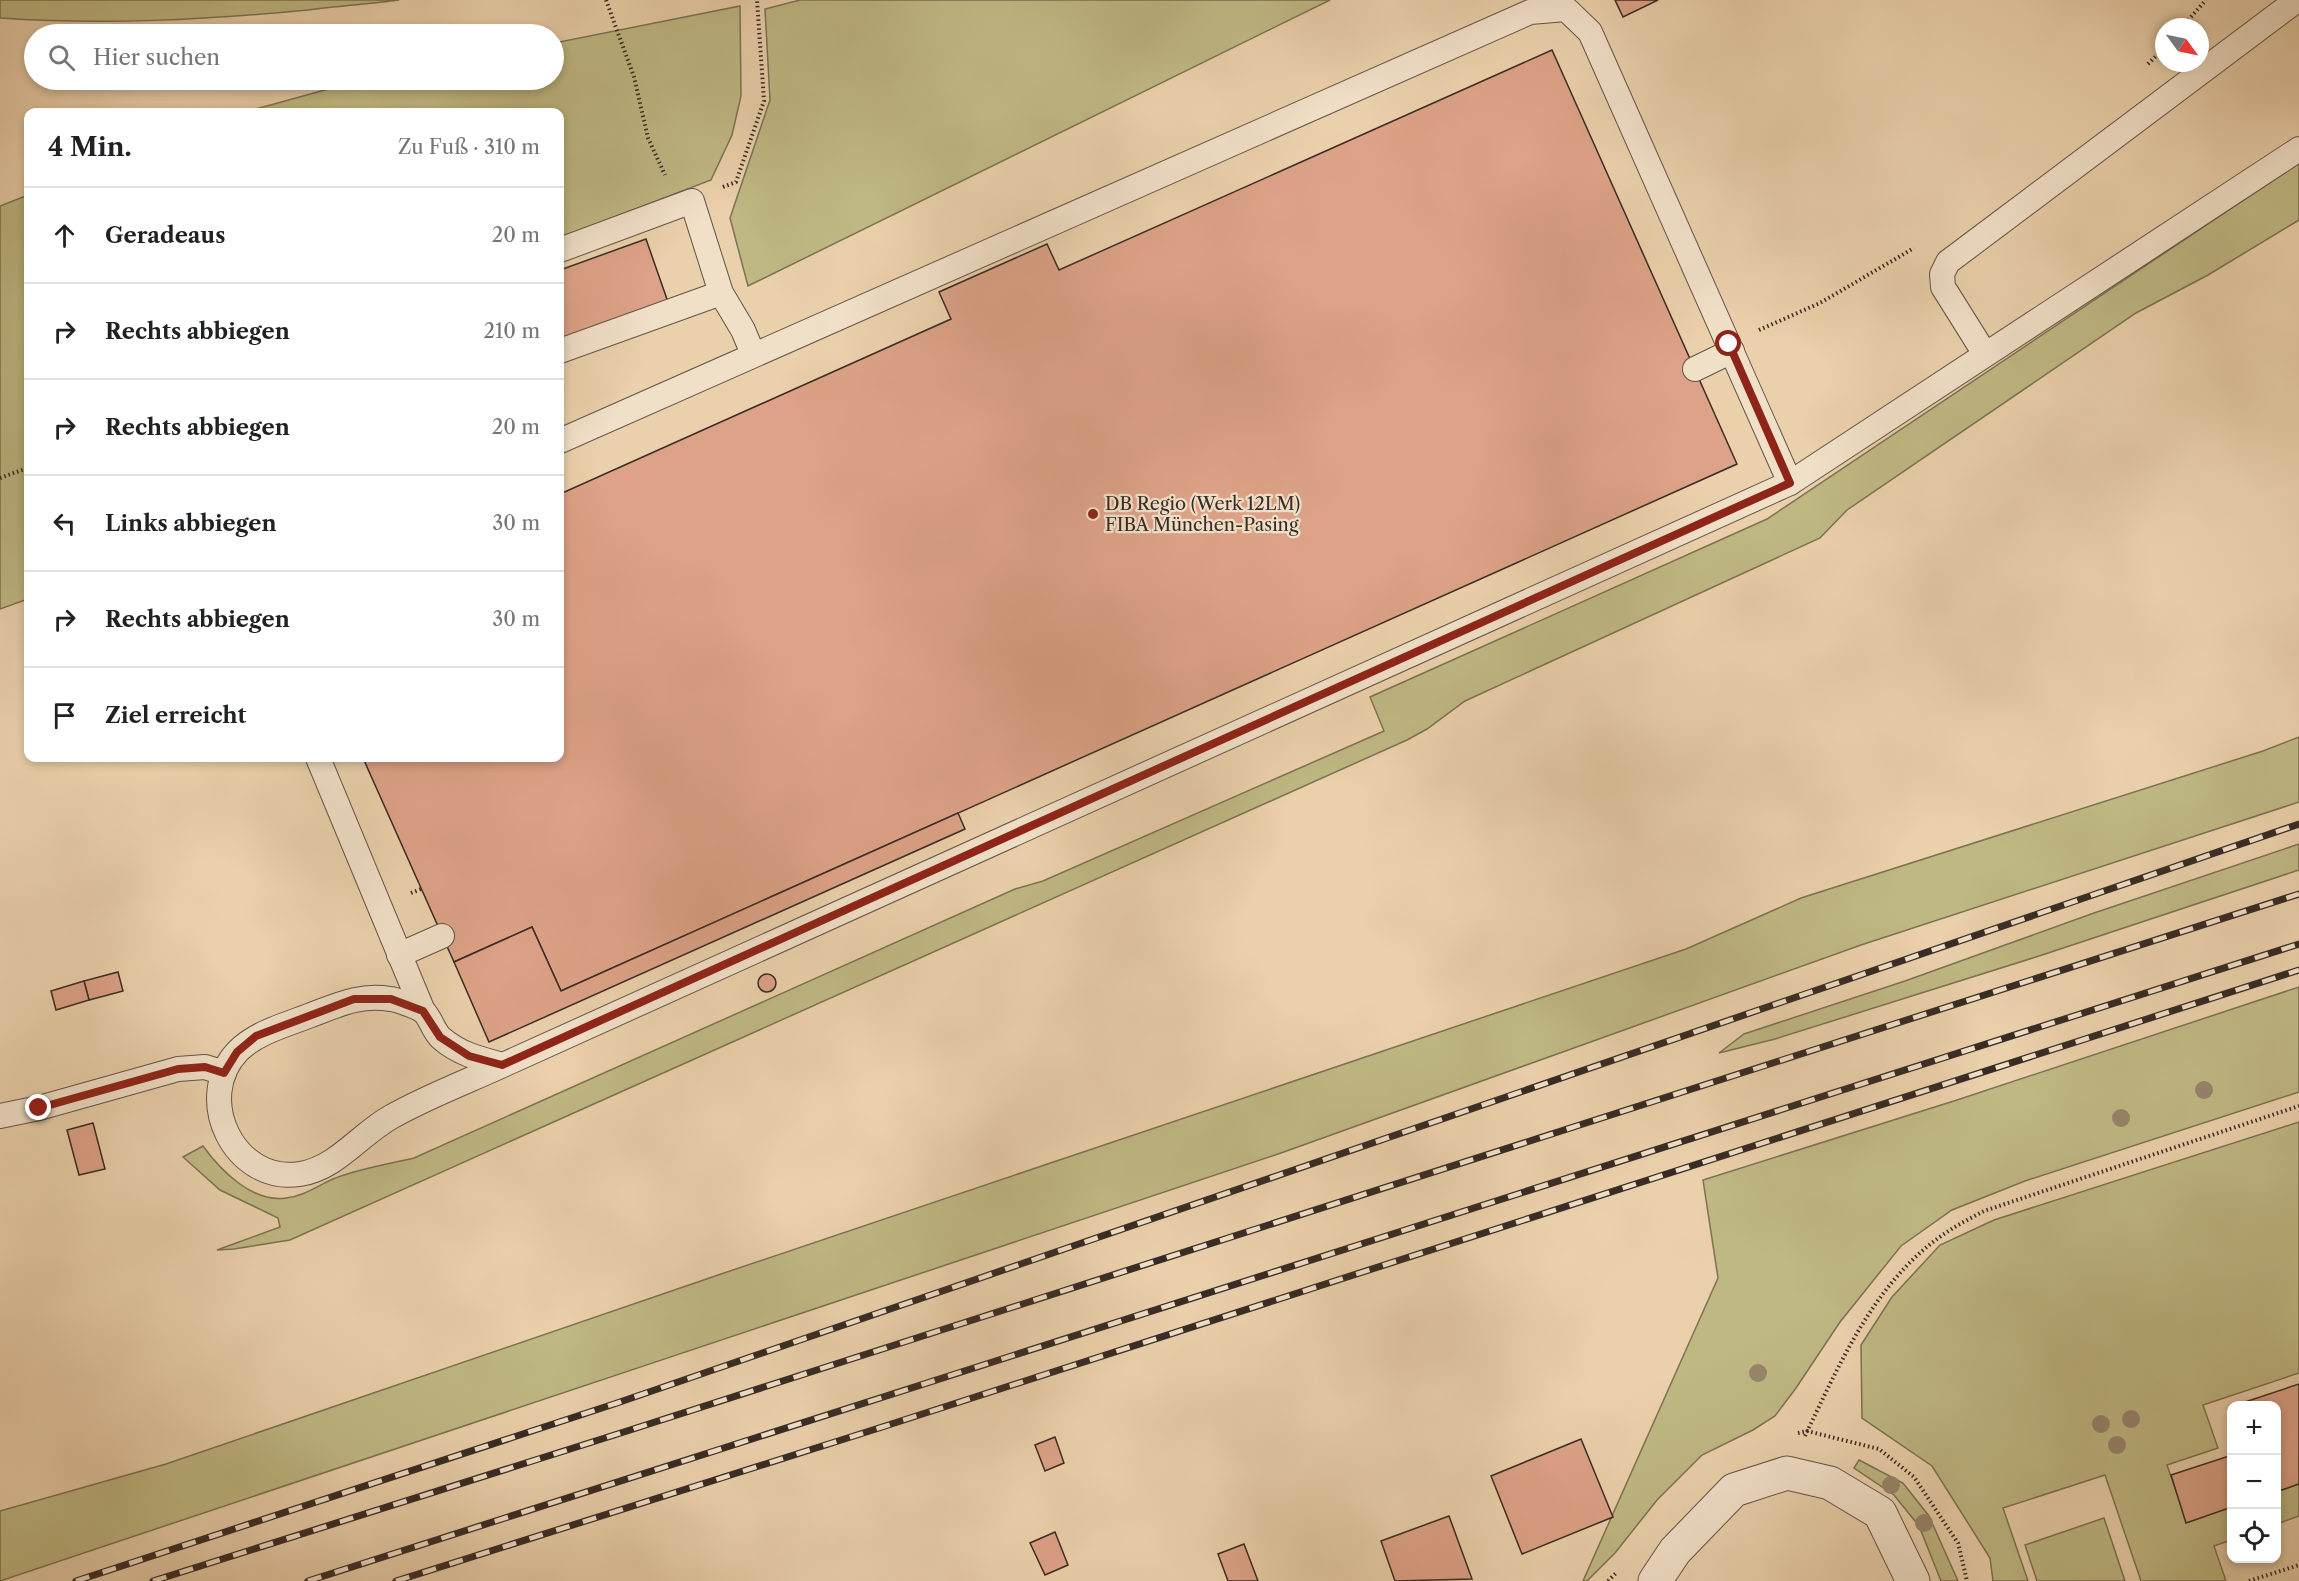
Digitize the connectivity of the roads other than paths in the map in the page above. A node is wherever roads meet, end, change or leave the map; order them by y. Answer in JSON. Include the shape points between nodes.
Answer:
{"nodes":[{"id":1,"x":2297,"y":0,"type":"edge"},
{"id":2,"x":2299,"y":149,"type":"edge"},
{"id":3,"x":564,"y":249,"type":"edge"},
{"id":4,"x":721,"y":293,"type":"junction"},
{"id":5,"x":564,"y":350,"type":"edge"},
{"id":6,"x":1731,"y":351,"type":"junction"},
{"id":7,"x":753,"y":354,"type":"junction"},
{"id":8,"x":1985,"y":354,"type":"junction"},
{"id":9,"x":1695,"y":369,"type":"dead end"},
{"id":10,"x":564,"y":439,"type":"edge"},
{"id":11,"x":1790,"y":483,"type":"junction"},
{"id":12,"x":320,"y":762,"type":"edge"},
{"id":13,"x":442,"y":936,"type":"dead end"},
{"id":14,"x":399,"y":955,"type":"junction"},
{"id":15,"x":423,"y":1011,"type":"junction"},
{"id":16,"x":502,"y":1065,"type":"junction"},
{"id":17,"x":224,"y":1073,"type":"junction"},
{"id":18,"x":0,"y":1116,"type":"edge"},
{"id":19,"x":1655,"y":1581,"type":"edge"},
{"id":20,"x":1913,"y":1581,"type":"edge"}],
"edges":[{"from":1,"to":8,"type":"lane","via":[[1948,262],[1942,273],[1942,287]]},
{"from":2,"to":8,"type":"lane"},
{"from":3,"to":4,"type":"lane","via":[[692,201]]},
{"from":4,"to":5,"type":"lane"},
{"from":4,"to":7,"type":"lane"},
{"from":6,"to":7,"type":"lane","via":[[1590,32],[1566,9],[1530,12]]},
{"from":6,"to":9,"type":"lane"},
{"from":6,"to":11,"type":"lane"},
{"from":7,"to":10,"type":"lane"},
{"from":8,"to":11,"type":"lane"},
{"from":11,"to":16,"type":"lane"},
{"from":12,"to":14,"type":"lane"},
{"from":13,"to":14,"type":"lane"},
{"from":14,"to":15,"type":"lane"},
{"from":15,"to":16,"type":"lane","via":[[440,1037],[469,1056]]},
{"from":15,"to":17,"type":"lane","via":[[391,999],[354,999],[256,1036],[237,1052]]},
{"from":16,"to":17,"type":"lane","via":[[390,1118],[321,1168],[297,1174],[273,1172],[250,1162],[232,1145],[222,1122],[218,1097]]},
{"from":17,"to":18,"type":"lane","via":[[205,1067],[178,1069]]},
{"from":19,"to":20,"type":"street","via":[[1675,1551],[1734,1490],[1787,1473],[1830,1482],[1880,1513]]}]}
